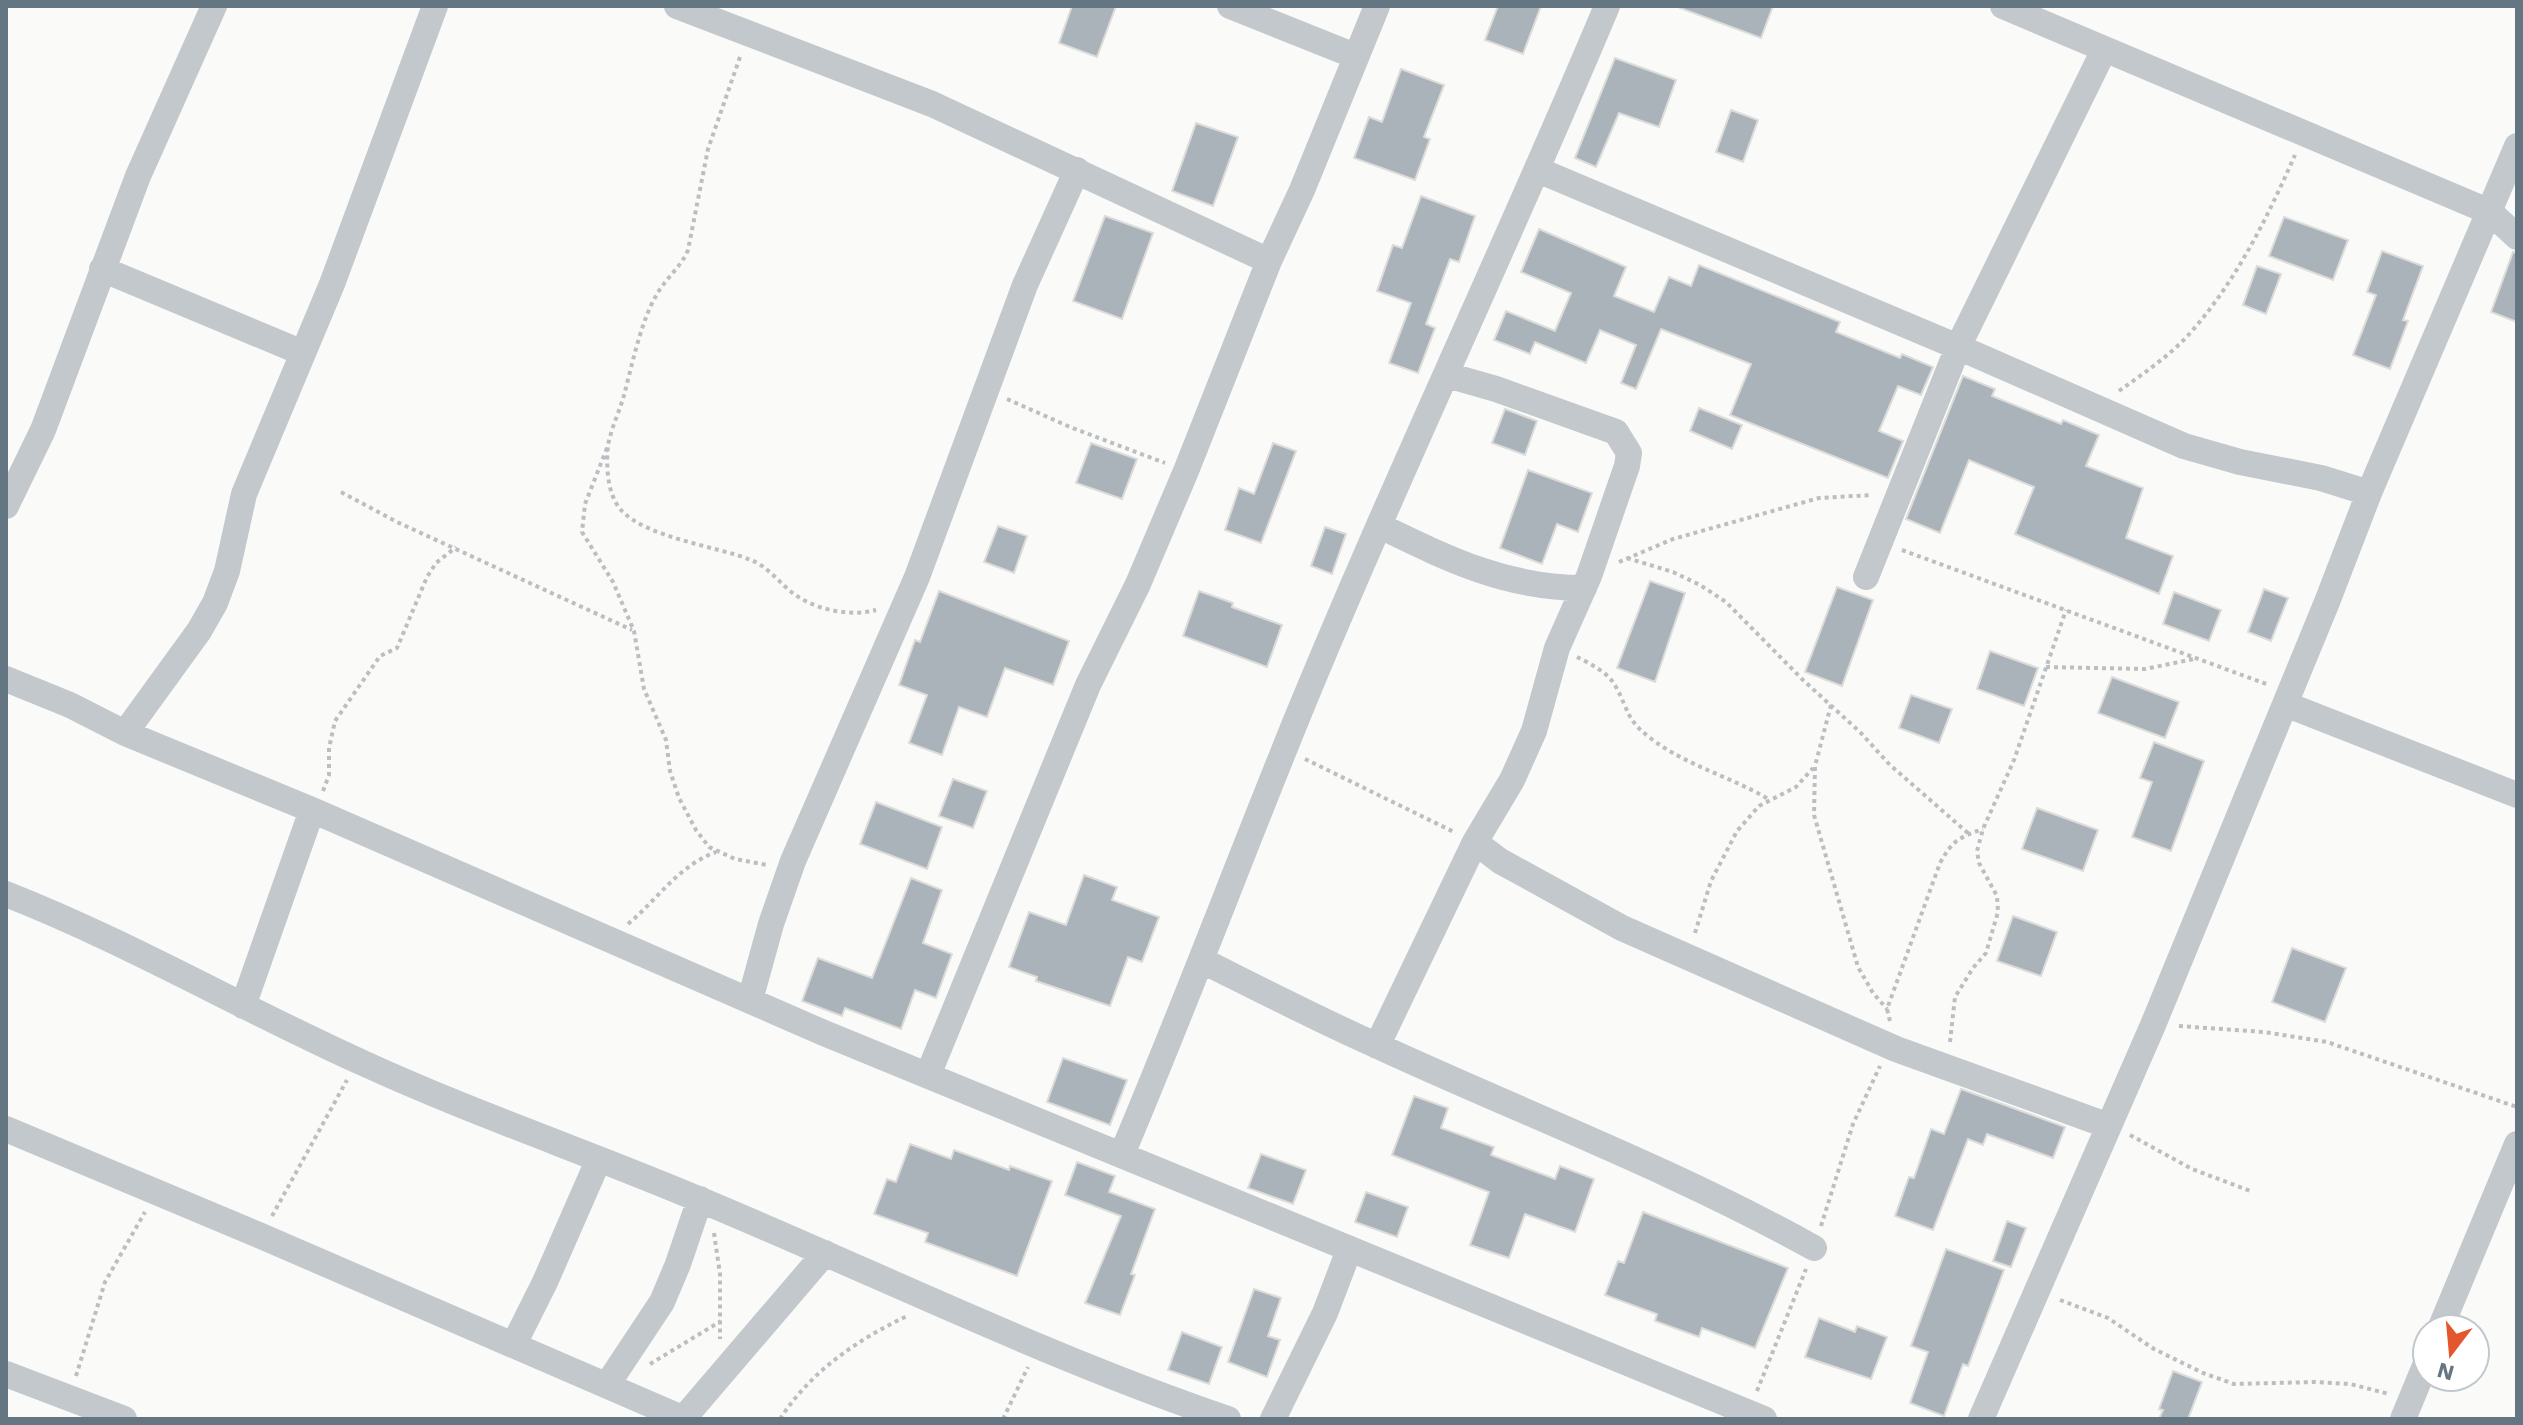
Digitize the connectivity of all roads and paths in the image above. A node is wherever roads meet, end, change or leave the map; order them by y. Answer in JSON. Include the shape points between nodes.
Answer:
{"nodes":[{"id":1,"x":214,"y":6,"type":"edge"},
{"id":2,"x":435,"y":6,"type":"edge"},
{"id":3,"x":677,"y":6,"type":"edge"},
{"id":4,"x":1230,"y":6,"type":"edge"},
{"id":5,"x":1377,"y":6,"type":"edge"},
{"id":6,"x":1607,"y":6,"type":"edge"},
{"id":7,"x":2003,"y":6,"type":"edge"},
{"id":8,"x":752,"y":34,"type":"junction"},
{"id":9,"x":2104,"y":50,"type":"junction"},
{"id":10,"x":1355,"y":56,"type":"junction"},
{"id":11,"x":2304,"y":135,"type":"junction"},
{"id":12,"x":2517,"y":146,"type":"edge"},
{"id":13,"x":1077,"y":170,"type":"junction"},
{"id":14,"x":1538,"y":170,"type":"junction"},
{"id":15,"x":2490,"y":212,"type":"junction"},
{"id":16,"x":2517,"y":237,"type":"edge"},
{"id":17,"x":1269,"y":261,"type":"junction"},
{"id":18,"x":102,"y":269,"type":"junction"},
{"id":19,"x":1958,"y":347,"type":"junction"},
{"id":20,"x":303,"y":353,"type":"junction"},
{"id":21,"x":1447,"y":375,"type":"junction"},
{"id":22,"x":987,"y":390,"type":"junction"},
{"id":23,"x":2096,"y":408,"type":"junction"},
{"id":24,"x":608,"y":445,"type":"junction"},
{"id":25,"x":1186,"y":471,"type":"junction"},
{"id":26,"x":341,"y":492,"type":"dead end"},
{"id":27,"x":2369,"y":493,"type":"junction"},
{"id":28,"x":1898,"y":494,"type":"junction"},
{"id":29,"x":6,"y":506,"type":"edge"},
{"id":30,"x":1380,"y":526,"type":"junction"},
{"id":31,"x":1879,"y":542,"type":"junction"},
{"id":32,"x":456,"y":547,"type":"junction"},
{"id":33,"x":1627,"y":558,"type":"junction"},
{"id":34,"x":1866,"y":577,"type":"dead end"},
{"id":35,"x":1586,"y":582,"type":"junction"},
{"id":36,"x":908,"y":599,"type":"junction"},
{"id":37,"x":2066,"y":610,"type":"junction"},
{"id":38,"x":634,"y":631,"type":"junction"},
{"id":39,"x":1557,"y":648,"type":"junction"},
{"id":40,"x":2196,"y":658,"type":"junction"},
{"id":41,"x":2046,"y":667,"type":"junction"},
{"id":42,"x":6,"y":679,"type":"edge"},
{"id":43,"x":2287,"y":698,"type":"junction"},
{"id":44,"x":1831,"y":705,"type":"junction"},
{"id":45,"x":125,"y":733,"type":"junction"},
{"id":46,"x":1285,"y":749,"type":"junction"},
{"id":47,"x":1815,"y":766,"type":"junction"},
{"id":48,"x":2517,"y":795,"type":"edge"},
{"id":49,"x":1770,"y":800,"type":"junction"},
{"id":50,"x":312,"y":810,"type":"junction"},
{"id":51,"x":1983,"y":829,"type":"junction"},
{"id":52,"x":1969,"y":834,"type":"junction"},
{"id":53,"x":1475,"y":842,"type":"junction"},
{"id":54,"x":717,"y":852,"type":"junction"},
{"id":55,"x":793,"y":861,"type":"junction"},
{"id":56,"x":6,"y":894,"type":"edge"},
{"id":57,"x":605,"y":937,"type":"junction"},
{"id":58,"x":1687,"y":956,"type":"junction"},
{"id":59,"x":1203,"y":961,"type":"junction"},
{"id":60,"x":750,"y":1000,"type":"junction"},
{"id":61,"x":243,"y":1006,"type":"junction"},
{"id":62,"x":1887,"y":1009,"type":"junction"},
{"id":63,"x":2153,"y":1025,"type":"junction"},
{"id":64,"x":1377,"y":1046,"type":"junction"},
{"id":65,"x":1896,"y":1049,"type":"junction"},
{"id":66,"x":358,"y":1061,"type":"junction"},
{"id":67,"x":1949,"y":1068,"type":"junction"},
{"id":68,"x":928,"y":1075,"type":"junction"},
{"id":69,"x":2517,"y":1107,"type":"edge"},
{"id":70,"x":2109,"y":1126,"type":"junction"},
{"id":71,"x":6,"y":1129,"type":"edge"},
{"id":72,"x":2517,"y":1144,"type":"edge"},
{"id":73,"x":1122,"y":1154,"type":"junction"},
{"id":74,"x":598,"y":1161,"type":"junction"},
{"id":75,"x":2253,"y":1192,"type":"dead end"},
{"id":76,"x":157,"y":1193,"type":"junction"},
{"id":77,"x":706,"y":1202,"type":"junction"},
{"id":78,"x":261,"y":1236,"type":"junction"},
{"id":79,"x":1814,"y":1248,"type":"dead end"},
{"id":80,"x":1349,"y":1250,"type":"junction"},
{"id":81,"x":825,"y":1253,"type":"junction"},
{"id":82,"x":2036,"y":1292,"type":"junction"},
{"id":83,"x":928,"y":1300,"type":"junction"},
{"id":84,"x":2447,"y":1313,"type":"edge"},
{"id":85,"x":721,"y":1321,"type":"junction"},
{"id":86,"x":514,"y":1344,"type":"junction"},
{"id":87,"x":1038,"y":1346,"type":"junction"},
{"id":88,"x":6,"y":1374,"type":"edge"},
{"id":89,"x":717,"y":1378,"type":"junction"},
{"id":90,"x":611,"y":1380,"type":"junction"},
{"id":91,"x":68,"y":1400,"type":"junction"},
{"id":92,"x":2406,"y":1411,"type":"edge"},
{"id":93,"x":124,"y":1419,"type":"edge"},
{"id":94,"x":683,"y":1419,"type":"edge"},
{"id":95,"x":780,"y":1419,"type":"edge"},
{"id":96,"x":1003,"y":1419,"type":"edge"},
{"id":97,"x":1228,"y":1419,"type":"edge"},
{"id":98,"x":1273,"y":1419,"type":"edge"},
{"id":99,"x":1764,"y":1419,"type":"edge"},
{"id":100,"x":1981,"y":1419,"type":"edge"}],
"edges":[{"from":1,"to":18,"type":"street"},
{"from":2,"to":20,"type":"street"},
{"from":3,"to":8,"type":"street"},
{"from":4,"to":10,"type":"street"},
{"from":5,"to":10,"type":"street"},
{"from":6,"to":14,"type":"street"},
{"from":7,"to":9,"type":"street"},
{"from":8,"to":13,"type":"street","via":[[932,104]]},
{"from":8,"to":24,"type":"path","via":[[708,149],[688,250],[655,296]]},
{"from":9,"to":11,"type":"street"},
{"from":9,"to":19,"type":"street"},
{"from":10,"to":17,"type":"street"},
{"from":11,"to":15,"type":"street"},
{"from":11,"to":23,"type":"path","via":[[2230,280],[2191,332]]},
{"from":12,"to":15,"type":"street"},
{"from":13,"to":17,"type":"street"},
{"from":13,"to":22,"type":"street","via":[[1025,285]]},
{"from":14,"to":19,"type":"street"},
{"from":14,"to":21,"type":"street"},
{"from":15,"to":16,"type":"street"},
{"from":15,"to":27,"type":"street"},
{"from":17,"to":25,"type":"street"},
{"from":18,"to":20,"type":"street"},
{"from":18,"to":29,"type":"street","via":[[43,430]]},
{"from":19,"to":23,"type":"street"},
{"from":19,"to":28,"type":"street"},
{"from":20,"to":45,"type":"street","via":[[244,494],[215,603]]},
{"from":21,"to":30,"type":"street"},
{"from":21,"to":35,"type":"street","via":[[1605,427],[1625,442],[1627,466]]},
{"from":22,"to":25,"type":"path"},
{"from":22,"to":36,"type":"street"},
{"from":23,"to":27,"type":"street","via":[[2184,446]]},
{"from":24,"to":36,"type":"path","via":[[613,498],[644,525],[753,561],[795,595],[828,608],[851,614]]},
{"from":24,"to":38,"type":"path","via":[[585,504],[582,532],[613,582]]},
{"from":25,"to":68,"type":"street","via":[[1088,685]]},
{"from":26,"to":32,"type":"path"},
{"from":27,"to":43,"type":"street"},
{"from":28,"to":31,"type":"street"},
{"from":28,"to":33,"type":"path","via":[[1819,498],[1673,539]]},
{"from":30,"to":35,"type":"street","via":[[1451,561],[1510,581],[1552,588]]},
{"from":30,"to":46,"type":"street"},
{"from":31,"to":34,"type":"street"},
{"from":31,"to":37,"type":"path"},
{"from":32,"to":38,"type":"path"},
{"from":32,"to":50,"type":"path","via":[[427,577],[397,648],[380,656],[335,721],[326,787]]},
{"from":33,"to":35,"type":"path"},
{"from":33,"to":44,"type":"path","via":[[1673,572],[1726,602]]},
{"from":35,"to":39,"type":"street"},
{"from":36,"to":55,"type":"street"},
{"from":37,"to":40,"type":"path"},
{"from":37,"to":41,"type":"path"},
{"from":38,"to":54,"type":"path","via":[[644,689],[663,733],[679,798],[696,830]]},
{"from":39,"to":49,"type":"path","via":[[1605,674],[1615,684],[1627,715],[1652,740],[1689,764]]},
{"from":39,"to":53,"type":"street","via":[[1534,731]]},
{"from":40,"to":41,"type":"path","via":[[2145,669]]},
{"from":40,"to":43,"type":"path"},
{"from":41,"to":51,"type":"path"},
{"from":42,"to":45,"type":"street"},
{"from":43,"to":48,"type":"street"},
{"from":43,"to":63,"type":"street"},
{"from":44,"to":47,"type":"path"},
{"from":44,"to":52,"type":"path"},
{"from":45,"to":50,"type":"street"},
{"from":46,"to":53,"type":"path"},
{"from":46,"to":59,"type":"street"},
{"from":47,"to":49,"type":"path","via":[[1796,787]]},
{"from":47,"to":62,"type":"path","via":[[1814,815],[1824,857],[1858,967]]},
{"from":49,"to":58,"type":"path","via":[[1749,815],[1727,849]]},
{"from":50,"to":57,"type":"street"},
{"from":50,"to":61,"type":"street"},
{"from":51,"to":52,"type":"path"},
{"from":51,"to":67,"type":"path","via":[[1979,863],[1997,896],[1998,912],[1986,953],[1955,997]]},
{"from":52,"to":62,"type":"path","via":[[1950,845],[1940,863]]},
{"from":53,"to":58,"type":"street","via":[[1597,915]]},
{"from":53,"to":64,"type":"street"},
{"from":54,"to":55,"type":"path","via":[[751,864]]},
{"from":54,"to":57,"type":"path","via":[[691,863],[644,911]]},
{"from":55,"to":60,"type":"street"},
{"from":56,"to":61,"type":"street"},
{"from":57,"to":60,"type":"street"},
{"from":58,"to":65,"type":"street"},
{"from":59,"to":64,"type":"street"},
{"from":59,"to":73,"type":"street"},
{"from":60,"to":68,"type":"street"},
{"from":61,"to":66,"type":"street"},
{"from":62,"to":65,"type":"path"},
{"from":63,"to":69,"type":"path","via":[[2327,1042]]},
{"from":63,"to":70,"type":"street"},
{"from":64,"to":79,"type":"street","via":[[1604,1145]]},
{"from":65,"to":67,"type":"street"},
{"from":66,"to":74,"type":"street"},
{"from":66,"to":78,"type":"path"},
{"from":67,"to":70,"type":"street"},
{"from":68,"to":73,"type":"street"},
{"from":70,"to":75,"type":"path","via":[[2192,1169]]},
{"from":70,"to":82,"type":"street"},
{"from":71,"to":76,"type":"street"},
{"from":72,"to":84,"type":"street"},
{"from":73,"to":80,"type":"street"},
{"from":74,"to":77,"type":"street"},
{"from":74,"to":86,"type":"street"},
{"from":76,"to":78,"type":"street"},
{"from":76,"to":91,"type":"path","via":[[105,1282]]},
{"from":77,"to":81,"type":"street"},
{"from":77,"to":85,"type":"path","via":[[720,1274]]},
{"from":77,"to":90,"type":"street","via":[[662,1302]]},
{"from":78,"to":86,"type":"street"},
{"from":80,"to":98,"type":"street"},
{"from":80,"to":99,"type":"street"},
{"from":81,"to":83,"type":"street"},
{"from":81,"to":89,"type":"street"},
{"from":82,"to":92,"type":"path","via":[[2108,1318],[2154,1349],[2223,1381],[2350,1384],[2385,1392]]},
{"from":82,"to":100,"type":"street"},
{"from":83,"to":87,"type":"street"},
{"from":83,"to":95,"type":"path","via":[[834,1359]]},
{"from":85,"to":89,"type":"path"},
{"from":85,"to":90,"type":"path","via":[[662,1358]]},
{"from":86,"to":90,"type":"street"},
{"from":87,"to":96,"type":"path"},
{"from":87,"to":97,"type":"street"},
{"from":88,"to":91,"type":"street"},
{"from":89,"to":94,"type":"street"},
{"from":90,"to":94,"type":"street"},
{"from":91,"to":93,"type":"street"}]}
